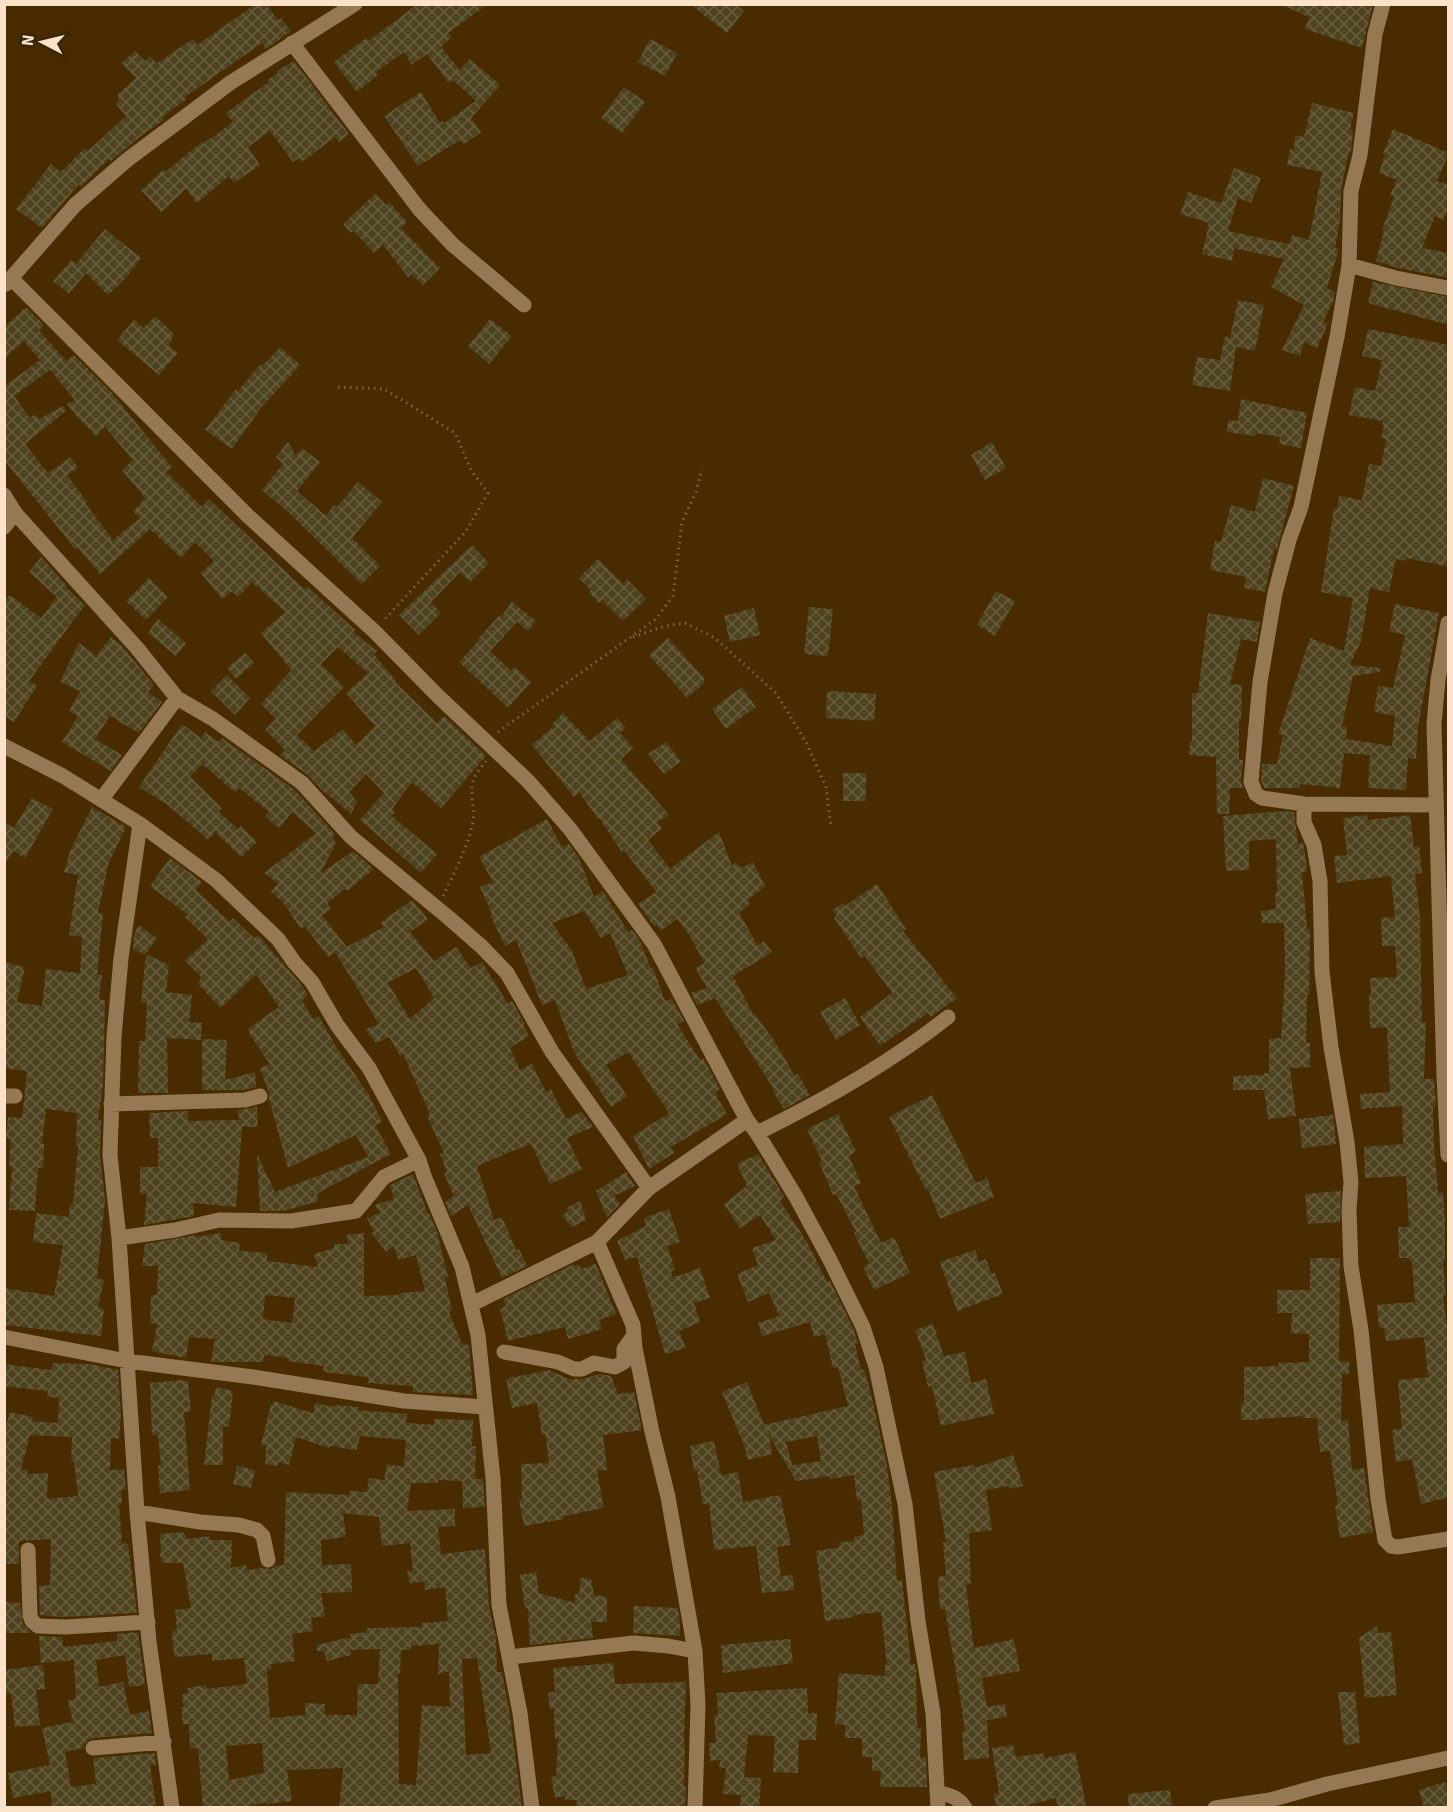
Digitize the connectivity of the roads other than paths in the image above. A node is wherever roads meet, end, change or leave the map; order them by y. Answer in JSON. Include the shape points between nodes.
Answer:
{"nodes":[{"id":1,"x":355,"y":4,"type":"edge"},
{"id":2,"x":1383,"y":4,"type":"edge"},
{"id":3,"x":292,"y":43,"type":"junction"},
{"id":4,"x":1349,"y":265,"type":"junction"},
{"id":5,"x":8,"y":282,"type":"edge"},
{"id":6,"x":1449,"y":288,"type":"edge"},
{"id":7,"x":524,"y":305,"type":"dead end"},
{"id":8,"x":4,"y":495,"type":"edge"},
{"id":9,"x":15,"y":513,"type":"junction"},
{"id":10,"x":4,"y":527,"type":"edge"},
{"id":11,"x":1449,"y":623,"type":"edge"},
{"id":12,"x":177,"y":698,"type":"junction"},
{"id":13,"x":4,"y":746,"type":"edge"},
{"id":14,"x":101,"y":800,"type":"junction"},
{"id":15,"x":1304,"y":804,"type":"junction"},
{"id":16,"x":1436,"y":805,"type":"junction"},
{"id":17,"x":140,"y":824,"type":"junction"},
{"id":18,"x":948,"y":1017,"type":"dead end"},
{"id":19,"x":260,"y":1096,"type":"dead end"},
{"id":20,"x":111,"y":1104,"type":"junction"},
{"id":21,"x":747,"y":1119,"type":"junction"},
{"id":22,"x":757,"y":1133,"type":"junction"},
{"id":23,"x":1449,"y":1155,"type":"edge"},
{"id":24,"x":419,"y":1160,"type":"junction"},
{"id":25,"x":649,"y":1188,"type":"junction"},
{"id":26,"x":118,"y":1238,"type":"junction"},
{"id":27,"x":597,"y":1242,"type":"junction"},
{"id":28,"x":472,"y":1304,"type":"junction"},
{"id":29,"x":634,"y":1335,"type":"junction"},
{"id":30,"x":4,"y":1337,"type":"edge"},
{"id":31,"x":504,"y":1352,"type":"dead end"},
{"id":32,"x":128,"y":1361,"type":"junction"},
{"id":33,"x":484,"y":1407,"type":"junction"},
{"id":34,"x":137,"y":1512,"type":"junction"},
{"id":35,"x":1449,"y":1539,"type":"edge"},
{"id":36,"x":28,"y":1550,"type":"dead end"},
{"id":37,"x":268,"y":1560,"type":"dead end"},
{"id":38,"x":148,"y":1622,"type":"junction"},
{"id":39,"x":695,"y":1651,"type":"junction"},
{"id":40,"x":510,"y":1657,"type":"junction"},
{"id":41,"x":164,"y":1742,"type":"junction"},
{"id":42,"x":93,"y":1749,"type":"dead end"},
{"id":43,"x":1449,"y":1758,"type":"edge"},
{"id":44,"x":937,"y":1792,"type":"junction"},
{"id":45,"x":172,"y":1808,"type":"edge"},
{"id":46,"x":532,"y":1808,"type":"edge"},
{"id":47,"x":695,"y":1808,"type":"edge"},
{"id":48,"x":938,"y":1808,"type":"edge"},
{"id":49,"x":965,"y":1808,"type":"edge"},
{"id":50,"x":1215,"y":1808,"type":"edge"}],
"edges":[{"from":1,"to":3,"type":"street"},
{"from":2,"to":4,"type":"street","via":[[1374,34],[1360,155],[1351,191]]},
{"from":3,"to":5,"type":"street","via":[[230,83],[127,160],[75,205]]},
{"from":3,"to":7,"type":"street","via":[[420,210]]},
{"from":4,"to":6,"type":"street"},
{"from":4,"to":15,"type":"street","via":[[1300,507],[1275,593],[1260,682],[1251,782],[1262,798]]},
{"from":5,"to":21,"type":"street","via":[[528,781],[570,829],[654,944]]},
{"from":8,"to":9,"type":"street"},
{"from":9,"to":10,"type":"street"},
{"from":9,"to":12,"type":"street"},
{"from":11,"to":16,"type":"street","via":[[1434,724]]},
{"from":12,"to":14,"type":"street"},
{"from":12,"to":25,"type":"street","via":[[213,718],[302,783],[351,837],[482,947],[507,973],[552,1052]]},
{"from":13,"to":14,"type":"street"},
{"from":14,"to":17,"type":"street"},
{"from":15,"to":16,"type":"street"},
{"from":15,"to":35,"type":"street","via":[[1304,822],[1314,845],[1320,881],[1322,972],[1347,1142],[1351,1266],[1385,1540],[1398,1547]]},
{"from":16,"to":23,"type":"street"},
{"from":17,"to":20,"type":"street","via":[[121,958]]},
{"from":17,"to":24,"type":"street","via":[[216,880],[278,939],[369,1068]]},
{"from":18,"to":22,"type":"street","via":[[863,1077]]},
{"from":19,"to":20,"type":"street","via":[[245,1100]]},
{"from":20,"to":26,"type":"street","via":[[110,1155]]},
{"from":21,"to":22,"type":"street"},
{"from":21,"to":25,"type":"street"},
{"from":22,"to":44,"type":"street","via":[[830,1260],[863,1327],[876,1367],[904,1504],[933,1713]]},
{"from":24,"to":26,"type":"street","via":[[384,1177],[356,1211],[291,1221],[219,1220]]},
{"from":24,"to":28,"type":"street","via":[[462,1267]]},
{"from":25,"to":27,"type":"street"},
{"from":26,"to":32,"type":"street"},
{"from":27,"to":28,"type":"street"},
{"from":27,"to":29,"type":"street"},
{"from":28,"to":33,"type":"street"},
{"from":29,"to":31,"type":"street","via":[[624,1349],[624,1362],[615,1367],[594,1364],[574,1369],[558,1362]]},
{"from":29,"to":39,"type":"street"},
{"from":30,"to":32,"type":"street"},
{"from":32,"to":33,"type":"street","via":[[404,1401]]},
{"from":32,"to":34,"type":"street"},
{"from":33,"to":40,"type":"street","via":[[493,1478],[500,1605]]},
{"from":34,"to":37,"type":"street","via":[[256,1530],[263,1536]]},
{"from":34,"to":38,"type":"street"},
{"from":36,"to":38,"type":"street","via":[[30,1615],[38,1626]]},
{"from":38,"to":41,"type":"street"},
{"from":39,"to":40,"type":"street","via":[[634,1643]]},
{"from":39,"to":47,"type":"street"},
{"from":40,"to":46,"type":"street"},
{"from":41,"to":42,"type":"street"},
{"from":41,"to":45,"type":"street"},
{"from":43,"to":50,"type":"street","via":[[1252,1804]]},
{"from":44,"to":48,"type":"street"},
{"from":44,"to":49,"type":"street","via":[[953,1796]]}]}
